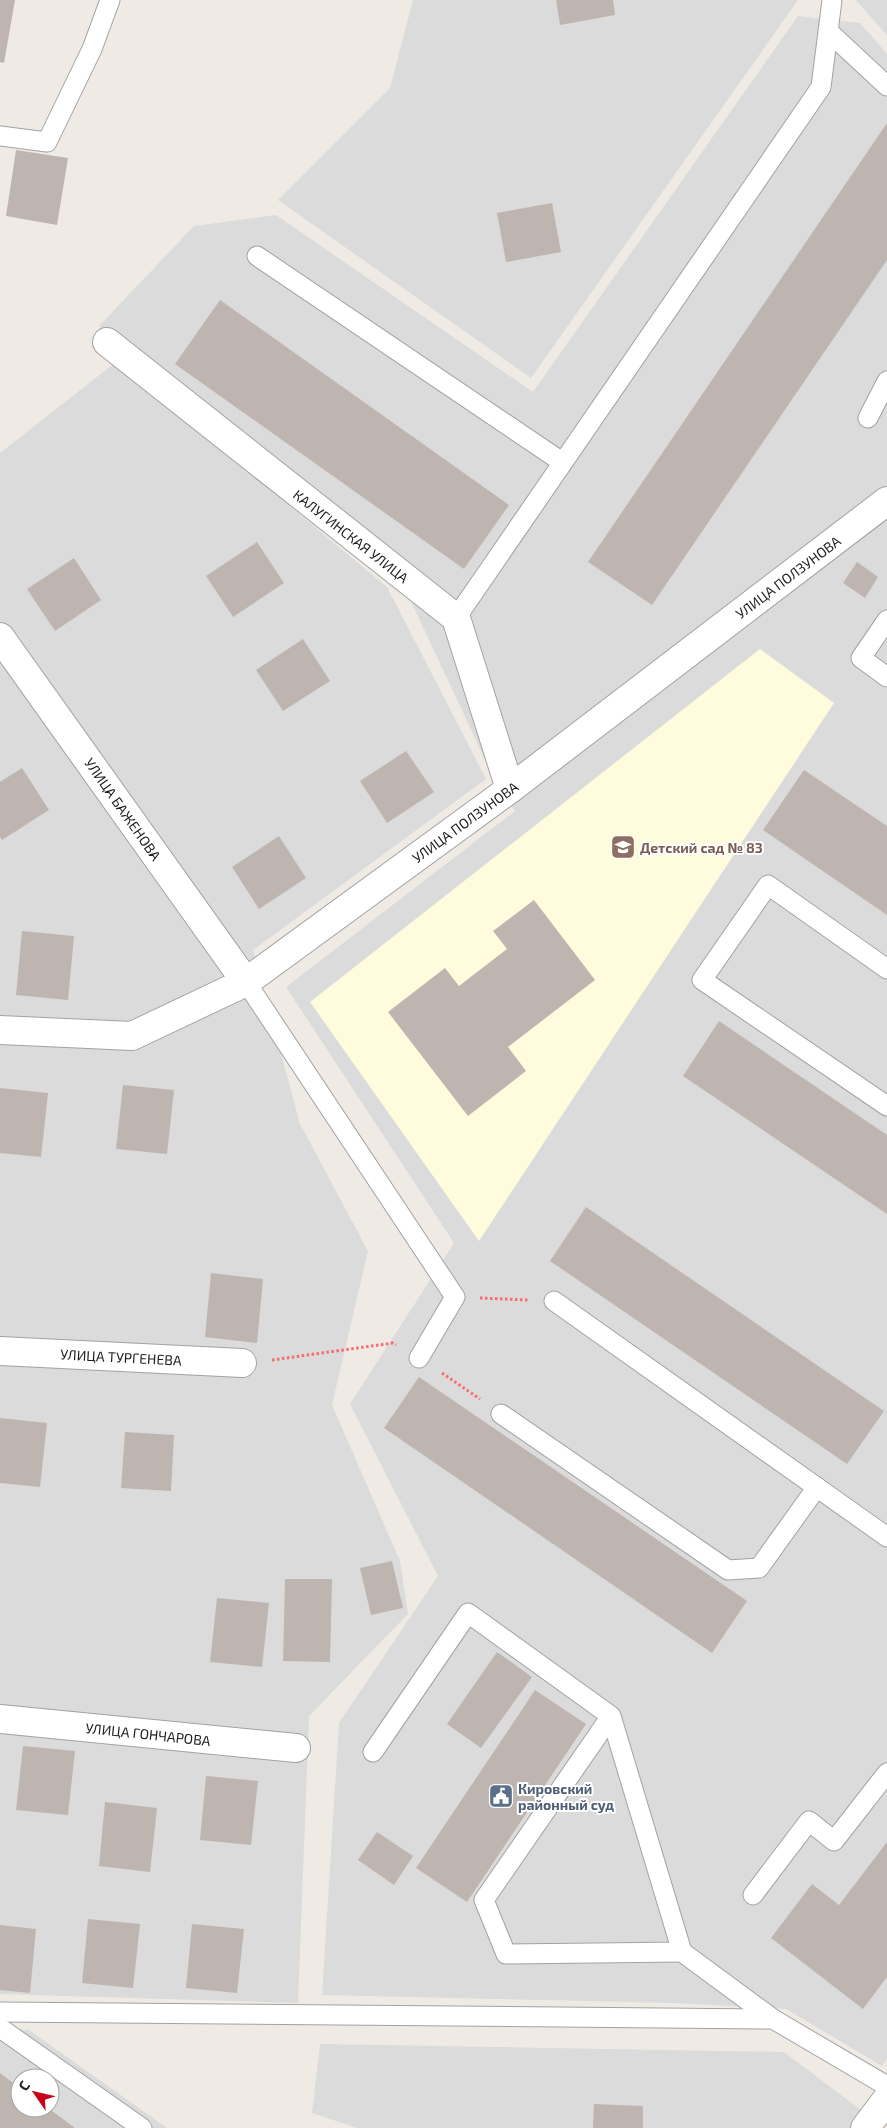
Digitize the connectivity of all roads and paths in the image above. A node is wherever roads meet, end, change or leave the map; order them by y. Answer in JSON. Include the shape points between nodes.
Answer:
{"nodes":[{"id":1,"x":110,"y":0,"type":"edge"},
{"id":2,"x":832,"y":0,"type":"edge"},
{"id":3,"x":829,"y":32,"type":"junction"},
{"id":4,"x":887,"y":86,"type":"edge"},
{"id":5,"x":0,"y":136,"type":"edge"},
{"id":6,"x":258,"y":256,"type":"dead end"},
{"id":7,"x":107,"y":342,"type":"dead end"},
{"id":8,"x":887,"y":380,"type":"edge"},
{"id":9,"x":868,"y":418,"type":"dead end"},
{"id":10,"x":562,"y":462,"type":"junction"},
{"id":11,"x":885,"y":507,"type":"edge"},
{"id":12,"x":456,"y":618,"type":"junction"},
{"id":13,"x":887,"y":620,"type":"edge"},
{"id":14,"x":0,"y":637,"type":"edge"},
{"id":15,"x":887,"y":677,"type":"edge"},
{"id":16,"x":510,"y":789,"type":"junction"},
{"id":17,"x":887,"y":969,"type":"edge"},
{"id":18,"x":246,"y":982,"type":"junction"},
{"id":19,"x":0,"y":1030,"type":"edge"},
{"id":20,"x":887,"y":1106,"type":"edge"},
{"id":21,"x":455,"y":1297,"type":"junction"},
{"id":22,"x":554,"y":1301,"type":"joint"},
{"id":23,"x":0,"y":1351,"type":"edge"},
{"id":24,"x":419,"y":1358,"type":"junction"},
{"id":25,"x":242,"y":1364,"type":"joint"},
{"id":26,"x":502,"y":1414,"type":"joint"},
{"id":27,"x":817,"y":1487,"type":"junction"},
{"id":28,"x":887,"y":1537,"type":"edge"},
{"id":29,"x":611,"y":1716,"type":"junction"},
{"id":30,"x":0,"y":1719,"type":"edge"},
{"id":31,"x":296,"y":1748,"type":"dead end"},
{"id":32,"x":372,"y":1752,"type":"dead end"},
{"id":33,"x":887,"y":1773,"type":"edge"},
{"id":34,"x":753,"y":1895,"type":"dead end"},
{"id":35,"x":682,"y":1952,"type":"junction"},
{"id":36,"x":0,"y":2012,"type":"edge"},
{"id":37,"x":773,"y":2019,"type":"junction"},
{"id":38,"x":0,"y":2028,"type":"edge"},
{"id":39,"x":887,"y":2086,"type":"edge"},
{"id":40,"x":887,"y":2099,"type":"edge"},
{"id":41,"x":142,"y":2128,"type":"edge"},
{"id":42,"x":865,"y":2128,"type":"edge"}],
"edges":[{"from":1,"to":5,"type":"lane","via":[[92,49],[47,142]]},
{"from":2,"to":3,"type":"lane"},
{"from":3,"to":4,"type":"lane"},
{"from":3,"to":10,"type":"lane","via":[[821,86]]},
{"from":6,"to":10,"type":"lane"},
{"from":7,"to":12,"type":"street","name":"КАЛУГИНСКАЯ УЛИЦА"},
{"from":8,"to":9,"type":"lane"},
{"from":10,"to":12,"type":"lane"},
{"from":11,"to":16,"type":"street","name":"УЛИЦА ПОЛЗУНОВА"},
{"from":12,"to":16,"type":"street"},
{"from":13,"to":15,"type":"lane","via":[[860,658]]},
{"from":14,"to":18,"type":"street","name":"УЛИЦА БАЖЕНОВА"},
{"from":16,"to":18,"type":"street","name":"УЛИЦА ПОЛЗУНОВА"},
{"from":17,"to":20,"type":"lane","via":[[768,886],[702,980]]},
{"from":18,"to":19,"type":"street","name":"УЛИЦА ПОЛЗУНОВА","via":[[132,1036]]},
{"from":18,"to":21,"type":"lane"},
{"from":21,"to":22,"type":"path"},
{"from":21,"to":24,"type":"lane"},
{"from":22,"to":27,"type":"lane"},
{"from":23,"to":25,"type":"street","name":"УЛИЦА ТУРГЕНЕВА"},
{"from":24,"to":25,"type":"path","via":[[393,1344]]},
{"from":24,"to":26,"type":"path"},
{"from":26,"to":27,"type":"lane","via":[[728,1570],[759,1568]]},
{"from":27,"to":28,"type":"lane"},
{"from":29,"to":32,"type":"lane","via":[[468,1613]]},
{"from":29,"to":35,"type":"lane"},
{"from":29,"to":35,"type":"lane","via":[[484,1900],[506,1954]]},
{"from":30,"to":31,"type":"street","name":"УЛИЦА ГОНЧАРОВА"},
{"from":33,"to":34,"type":"lane","via":[[834,1841],[809,1820]]},
{"from":35,"to":37,"type":"lane"},
{"from":36,"to":37,"type":"lane"},
{"from":37,"to":39,"type":"lane"},
{"from":38,"to":41,"type":"lane"},
{"from":40,"to":42,"type":"street"}]}
